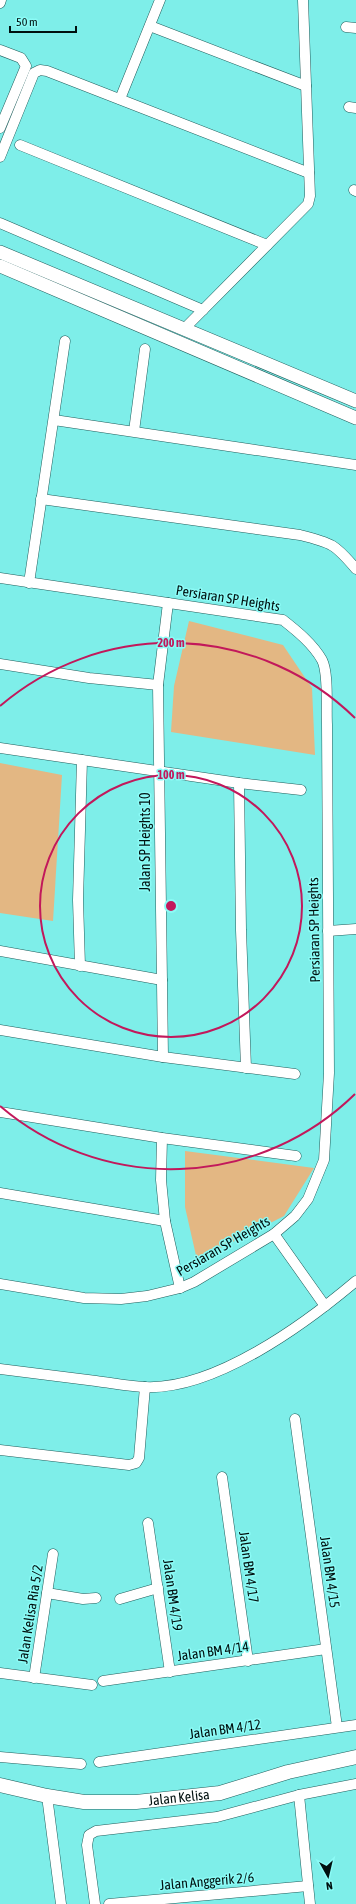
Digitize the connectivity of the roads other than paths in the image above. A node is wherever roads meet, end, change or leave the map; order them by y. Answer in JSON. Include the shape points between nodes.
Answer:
{"nodes":[{"id":1,"x":1,"y":0,"type":"edge"},
{"id":2,"x":160,"y":0,"type":"edge"},
{"id":3,"x":303,"y":0,"type":"edge"},
{"id":4,"x":0,"y":3,"type":"edge"},
{"id":5,"x":150,"y":26,"type":"junction"},
{"id":6,"x":0,"y":50,"type":"edge"},
{"id":7,"x":306,"y":86,"type":"junction"},
{"id":8,"x":120,"y":99,"type":"junction"},
{"id":9,"x":0,"y":128,"type":"edge"},
{"id":10,"x":20,"y":146,"type":"dead end"},
{"id":11,"x":0,"y":157,"type":"edge"},
{"id":12,"x":309,"y":173,"type":"junction"},
{"id":13,"x":0,"y":223,"type":"edge"},
{"id":14,"x":267,"y":245,"type":"junction"},
{"id":15,"x":0,"y":252,"type":"edge"},
{"id":16,"x":0,"y":266,"type":"edge"},
{"id":17,"x":203,"y":310,"type":"junction"},
{"id":18,"x":184,"y":329,"type":"junction"},
{"id":19,"x":66,"y":341,"type":"dead end"},
{"id":20,"x":145,"y":349,"type":"dead end"},
{"id":21,"x":356,"y":401,"type":"edge"},
{"id":22,"x":356,"y":418,"type":"edge"},
{"id":23,"x":54,"y":420,"type":"junction"},
{"id":24,"x":134,"y":431,"type":"junction"},
{"id":25,"x":356,"y":465,"type":"edge"},
{"id":26,"x":41,"y":499,"type":"junction"},
{"id":27,"x":356,"y":569,"type":"edge"},
{"id":28,"x":0,"y":578,"type":"edge"},
{"id":29,"x":29,"y":583,"type":"junction"},
{"id":30,"x":168,"y":603,"type":"junction"},
{"id":31,"x":0,"y":664,"type":"edge"},
{"id":32,"x":158,"y":685,"type":"junction"},
{"id":33,"x":0,"y":748,"type":"edge"},
{"id":34,"x":82,"y":760,"type":"junction"},
{"id":35,"x":159,"y":771,"type":"junction"},
{"id":36,"x":240,"y":783,"type":"junction"},
{"id":37,"x":301,"y":790,"type":"dead end"},
{"id":38,"x":356,"y":929,"type":"edge"},
{"id":39,"x":328,"y":931,"type":"junction"},
{"id":40,"x":0,"y":951,"type":"edge"},
{"id":41,"x":80,"y":966,"type":"junction"},
{"id":42,"x":162,"y":980,"type":"junction"},
{"id":43,"x":0,"y":1030,"type":"edge"},
{"id":44,"x":163,"y":1057,"type":"junction"},
{"id":45,"x":246,"y":1068,"type":"junction"},
{"id":46,"x":295,"y":1074,"type":"dead end"},
{"id":47,"x":0,"y":1112,"type":"edge"},
{"id":48,"x":162,"y":1138,"type":"junction"},
{"id":49,"x":296,"y":1156,"type":"dead end"},
{"id":50,"x":0,"y":1194,"type":"edge"},
{"id":51,"x":164,"y":1221,"type":"junction"},
{"id":52,"x":274,"y":1234,"type":"junction"},
{"id":53,"x":356,"y":1280,"type":"edge"},
{"id":54,"x":0,"y":1284,"type":"edge"},
{"id":55,"x":180,"y":1288,"type":"junction"},
{"id":56,"x":325,"y":1306,"type":"junction"},
{"id":57,"x":0,"y":1368,"type":"edge"},
{"id":58,"x":145,"y":1387,"type":"junction"},
{"id":59,"x":295,"y":1420,"type":"dead end"},
{"id":60,"x":0,"y":1450,"type":"edge"},
{"id":61,"x":222,"y":1477,"type":"dead end"},
{"id":62,"x":148,"y":1523,"type":"dead end"},
{"id":63,"x":53,"y":1554,"type":"dead end"},
{"id":64,"x":158,"y":1588,"type":"junction"},
{"id":65,"x":47,"y":1593,"type":"junction"},
{"id":66,"x":96,"y":1598,"type":"dead end"},
{"id":67,"x":120,"y":1599,"type":"dead end"},
{"id":68,"x":326,"y":1649,"type":"junction"},
{"id":69,"x":248,"y":1661,"type":"junction"},
{"id":70,"x":170,"y":1672,"type":"junction"},
{"id":71,"x":0,"y":1673,"type":"edge"},
{"id":72,"x":34,"y":1678,"type":"junction"},
{"id":73,"x":103,"y":1681,"type":"dead end"},
{"id":74,"x":92,"y":1685,"type":"dead end"},
{"id":75,"x":356,"y":1725,"type":"edge"},
{"id":76,"x":337,"y":1728,"type":"junction"},
{"id":77,"x":0,"y":1757,"type":"edge"},
{"id":78,"x":356,"y":1757,"type":"edge"},
{"id":79,"x":98,"y":1762,"type":"dead end"},
{"id":80,"x":81,"y":1764,"type":"dead end"},
{"id":81,"x":356,"y":1784,"type":"edge"},
{"id":82,"x":0,"y":1785,"type":"edge"},
{"id":83,"x":299,"y":1795,"type":"junction"},
{"id":84,"x":47,"y":1796,"type":"junction"},
{"id":85,"x":308,"y":1886,"type":"junction"},
{"id":86,"x":61,"y":1904,"type":"edge"},
{"id":87,"x":95,"y":1904,"type":"edge"},
{"id":88,"x":109,"y":1904,"type":"edge"},
{"id":89,"x":310,"y":1904,"type":"edge"}],
"edges":[{"from":1,"to":4,"type":"street"},
{"from":2,"to":5,"type":"street"},
{"from":3,"to":7,"type":"street"},
{"from":5,"to":7,"type":"street"},
{"from":5,"to":8,"type":"street"},
{"from":6,"to":9,"type":"street","via":[[21,58],[26,66]]},
{"from":7,"to":12,"type":"street"},
{"from":8,"to":11,"type":"street","via":[[40,70],[34,73]]},
{"from":8,"to":12,"type":"street"},
{"from":10,"to":14,"type":"street"},
{"from":12,"to":14,"type":"street","via":[[308,204]]},
{"from":13,"to":17,"type":"street"},
{"from":14,"to":17,"type":"street"},
{"from":15,"to":18,"type":"street"},
{"from":16,"to":22,"type":"street"},
{"from":17,"to":18,"type":"street"},
{"from":18,"to":21,"type":"street"},
{"from":19,"to":23,"type":"street"},
{"from":20,"to":24,"type":"street"},
{"from":23,"to":24,"type":"street"},
{"from":23,"to":26,"type":"street"},
{"from":24,"to":25,"type":"street"},
{"from":26,"to":27,"type":"street","via":[[300,535],[327,542],[339,549]]},
{"from":26,"to":29,"type":"street"},
{"from":28,"to":29,"type":"street","name":"Persiaran SP Heights"},
{"from":29,"to":30,"type":"street","name":"Persiaran SP Heights"},
{"from":30,"to":32,"type":"street","name":"Jalan SP Heights 10"},
{"from":30,"to":39,"type":"street","name":"Persiaran SP Heights","via":[[283,620],[297,631],[322,661],[325,673],[327,724]]},
{"from":31,"to":32,"type":"street","via":[[89,678]]},
{"from":32,"to":35,"type":"street","name":"Jalan SP Heights 10"},
{"from":33,"to":34,"type":"street"},
{"from":34,"to":35,"type":"street"},
{"from":34,"to":41,"type":"street","via":[[78,900]]},
{"from":35,"to":36,"type":"street"},
{"from":35,"to":42,"type":"street","name":"Jalan SP Heights 10"},
{"from":36,"to":37,"type":"street"},
{"from":36,"to":45,"type":"street","via":[[241,930]]},
{"from":38,"to":39,"type":"street"},
{"from":39,"to":52,"type":"street","name":"Persiaran SP Heights","via":[[330,1073],[324,1160],[308,1199],[295,1216]]},
{"from":40,"to":41,"type":"street"},
{"from":41,"to":42,"type":"street"},
{"from":42,"to":44,"type":"street","name":"Jalan SP Heights 10"},
{"from":43,"to":44,"type":"street"},
{"from":44,"to":45,"type":"street"},
{"from":45,"to":46,"type":"street"},
{"from":47,"to":48,"type":"street"},
{"from":48,"to":49,"type":"street"},
{"from":48,"to":51,"type":"street","via":[[161,1180]]},
{"from":50,"to":51,"type":"street"},
{"from":51,"to":55,"type":"street"},
{"from":52,"to":55,"type":"street","name":"Persiaran SP Heights"},
{"from":52,"to":56,"type":"street"},
{"from":53,"to":56,"type":"street"},
{"from":54,"to":55,"type":"street","name":"Persiaran SP Heights","via":[[84,1298],[121,1299]]},
{"from":56,"to":58,"type":"street","via":[[270,1344],[231,1365],[183,1383]]},
{"from":57,"to":58,"type":"street"},
{"from":58,"to":60,"type":"street","via":[[136,1462],[129,1465]]},
{"from":59,"to":68,"type":"street","name":"Jalan BM 4/15"},
{"from":61,"to":69,"type":"street","name":"Jalan BM 4/17"},
{"from":62,"to":64,"type":"street","name":"Jalan BM 4/19"},
{"from":63,"to":65,"type":"street","name":"Jalan Kelisa Ria 5/2"},
{"from":64,"to":67,"type":"street"},
{"from":64,"to":70,"type":"street","name":"Jalan BM 4/19"},
{"from":65,"to":66,"type":"street","via":[[83,1599]]},
{"from":65,"to":72,"type":"street","name":"Jalan Kelisa Ria 5/2"},
{"from":68,"to":69,"type":"street","name":"Jalan BM 4/14"},
{"from":68,"to":76,"type":"street","name":"Jalan BM 4/15"},
{"from":69,"to":70,"type":"street","name":"Jalan BM 4/14"},
{"from":70,"to":73,"type":"street","name":"Jalan BM 4/14"},
{"from":71,"to":72,"type":"street"},
{"from":72,"to":74,"type":"street"},
{"from":75,"to":76,"type":"street","name":"Jalan BM 4/12"},
{"from":76,"to":79,"type":"street","name":"Jalan BM 4/12"},
{"from":77,"to":80,"type":"street"},
{"from":78,"to":84,"type":"main road","name":"Jalan Kelisa","via":[[288,1772],[238,1788],[196,1796],[110,1803]]},
{"from":81,"to":83,"type":"street"},
{"from":82,"to":84,"type":"main road","name":"Jalan Kelisa"},
{"from":83,"to":85,"type":"street"},
{"from":83,"to":87,"type":"street","via":[[217,1817],[96,1831],[89,1835],[87,1845]]},
{"from":84,"to":86,"type":"street"},
{"from":85,"to":88,"type":"street","name":"Jalan Anggerik 2/6"},
{"from":85,"to":89,"type":"street"}]}
